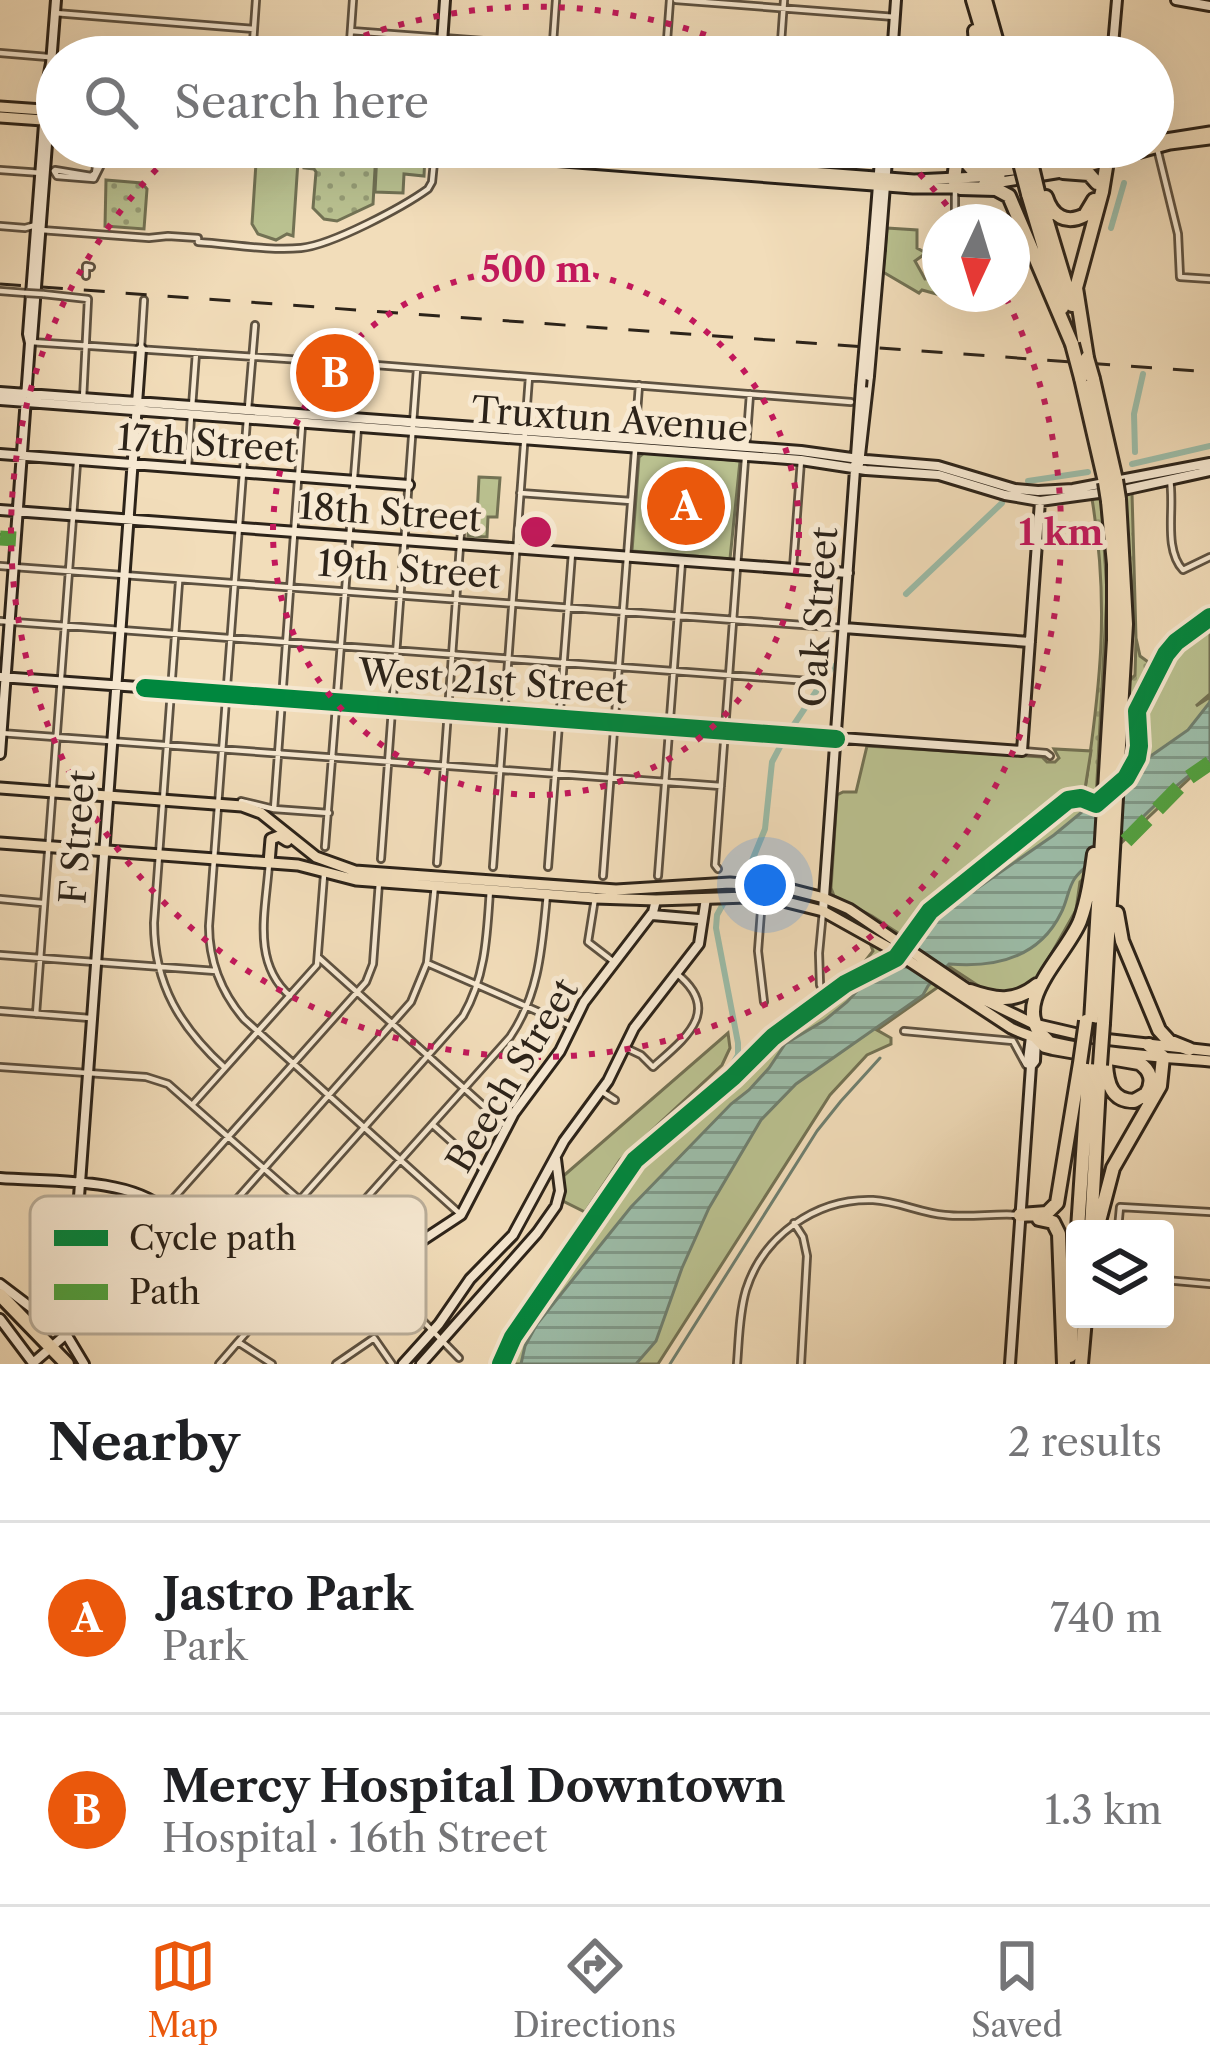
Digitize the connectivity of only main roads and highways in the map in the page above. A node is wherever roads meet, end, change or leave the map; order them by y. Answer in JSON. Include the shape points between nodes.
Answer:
{"nodes":[{"id":1,"x":972,"y":0,"type":"edge"},
{"id":2,"x":985,"y":0,"type":"edge"},
{"id":3,"x":975,"y":36,"type":"edge"},
{"id":4,"x":983,"y":36,"type":"edge"},
{"id":5,"x":995,"y":36,"type":"edge"},
{"id":6,"x":0,"y":107,"type":"edge"},
{"id":7,"x":36,"y":113,"type":"edge"},
{"id":8,"x":36,"y":116,"type":"edge"},
{"id":9,"x":0,"y":117,"type":"edge"},
{"id":10,"x":1210,"y":135,"type":"edge"},
{"id":11,"x":1174,"y":140,"type":"edge"},
{"id":12,"x":708,"y":168,"type":"edge"},
{"id":13,"x":960,"y":168,"type":"edge"},
{"id":14,"x":1001,"y":168,"type":"edge"},
{"id":15,"x":1022,"y":168,"type":"edge"},
{"id":16,"x":1049,"y":168,"type":"edge"},
{"id":17,"x":1074,"y":168,"type":"edge"},
{"id":18,"x":1100,"y":168,"type":"edge"},
{"id":19,"x":1103,"y":168,"type":"edge"},
{"id":20,"x":1063,"y":172,"type":"junction"},
{"id":21,"x":1097,"y":183,"type":"junction"},
{"id":22,"x":959,"y":184,"type":"junction"},
{"id":23,"x":1034,"y":192,"type":"junction"},
{"id":24,"x":1069,"y":314,"type":"junction"},
{"id":25,"x":1087,"y":379,"type":"junction"},
{"id":26,"x":1112,"y":777,"type":"junction"},
{"id":27,"x":0,"y":788,"type":"edge"},
{"id":28,"x":0,"y":843,"type":"edge"},
{"id":29,"x":1114,"y":858,"type":"junction"},
{"id":30,"x":268,"y":863,"type":"junction"},
{"id":31,"x":339,"y":867,"type":"junction"},
{"id":32,"x":683,"y":887,"type":"junction"},
{"id":33,"x":1094,"y":888,"type":"junction"},
{"id":34,"x":656,"y":900,"type":"junction"},
{"id":35,"x":892,"y":943,"type":"junction"},
{"id":36,"x":1042,"y":981,"type":"junction"},
{"id":37,"x":951,"y":983,"type":"junction"},
{"id":38,"x":970,"y":991,"type":"junction"},
{"id":39,"x":1096,"y":1020,"type":"junction"},
{"id":40,"x":1039,"y":1033,"type":"junction"},
{"id":41,"x":1149,"y":1045,"type":"junction"},
{"id":42,"x":1189,"y":1049,"type":"junction"},
{"id":43,"x":1210,"y":1051,"type":"edge"},
{"id":44,"x":1162,"y":1057,"type":"junction"},
{"id":45,"x":1210,"y":1061,"type":"edge"},
{"id":46,"x":1094,"y":1064,"type":"junction"},
{"id":47,"x":1079,"y":1220,"type":"edge"},
{"id":48,"x":1094,"y":1220,"type":"edge"},
{"id":49,"x":1097,"y":1220,"type":"edge"},
{"id":50,"x":1,"y":1295,"type":"edge"},
{"id":51,"x":30,"y":1328,"type":"edge"},
{"id":52,"x":1070,"y":1328,"type":"edge"},
{"id":53,"x":1084,"y":1328,"type":"edge"},
{"id":54,"x":35,"y":1334,"type":"edge"},
{"id":55,"x":48,"y":1349,"type":"junction"},
{"id":56,"x":56,"y":1364,"type":"edge"},
{"id":57,"x":67,"y":1364,"type":"edge"},
{"id":58,"x":1066,"y":1364,"type":"edge"},
{"id":59,"x":1081,"y":1364,"type":"edge"}],
"edges":[{"from":1,"to":3,"type":"highway"},
{"from":1,"to":4,"type":"highway"},
{"from":2,"to":5,"type":"highway"},
{"from":6,"to":7,"type":"main road"},
{"from":8,"to":9,"type":"main road"},
{"from":10,"to":11,"type":"main road"},
{"from":12,"to":22,"type":"main road"},
{"from":13,"to":22,"type":"highway"},
{"from":14,"to":22,"type":"main road"},
{"from":15,"to":23,"type":"highway","bridge":true},
{"from":16,"to":22,"type":"main road"},
{"from":17,"to":20,"type":"main road"},
{"from":18,"to":21,"type":"highway"},
{"from":19,"to":24,"type":"highway"},
{"from":20,"to":21,"type":"highway","via":[[1089,174]]},
{"from":20,"to":22,"type":"main road"},
{"from":21,"to":23,"type":"highway","via":[[1088,212],[1072,220]]},
{"from":22,"to":24,"type":"highway","via":[[1010,196]]},
{"from":23,"to":24,"type":"highway"},
{"from":23,"to":24,"type":"highway","via":[[1034,216]]},
{"from":24,"to":25,"type":"highway","bridge":true},
{"from":24,"to":25,"type":"highway","bridge":true},
{"from":25,"to":26,"type":"highway","bridge":true,"via":[[1113,500]]},
{"from":26,"to":29,"type":"highway"},
{"from":26,"to":33,"type":"highway","via":[[1096,838]]},
{"from":27,"to":31,"type":"main road","via":[[255,810]]},
{"from":28,"to":30,"type":"main road"},
{"from":29,"to":39,"type":"highway"},
{"from":29,"to":42,"type":"highway","via":[[1121,941],[1160,1030]]},
{"from":30,"to":31,"type":"main road","via":[[276,836],[316,863]]},
{"from":30,"to":34,"type":"main road","via":[[379,882]]},
{"from":31,"to":32,"type":"main road","via":[[616,890]]},
{"from":32,"to":34,"type":"main road"},
{"from":32,"to":35,"type":"main road","via":[[764,884],[824,898]]},
{"from":33,"to":36,"type":"highway"},
{"from":33,"to":39,"type":"highway"},
{"from":34,"to":35,"type":"main road","via":[[762,898],[823,911]]},
{"from":35,"to":37,"type":"main road"},
{"from":36,"to":38,"type":"highway","via":[[1007,999]]},
{"from":36,"to":40,"type":"highway","via":[[1032,1004]]},
{"from":37,"to":38,"type":"main road"},
{"from":37,"to":40,"type":"main road","via":[[1011,1028]]},
{"from":38,"to":40,"type":"main road"},
{"from":39,"to":46,"type":"highway","bridge":true},
{"from":39,"to":46,"type":"highway","bridge":true},
{"from":40,"to":41,"type":"main road"},
{"from":40,"to":44,"type":"main road"},
{"from":40,"to":46,"type":"highway","via":[[1045,1046],[1139,1063],[1151,1078],[1146,1094],[1118,1097]]},
{"from":41,"to":42,"type":"main road"},
{"from":41,"to":44,"type":"highway"},
{"from":42,"to":43,"type":"main road"},
{"from":44,"to":45,"type":"main road"},
{"from":44,"to":49,"type":"highway","via":[[1160,1086],[1113,1168]]},
{"from":46,"to":47,"type":"highway"},
{"from":46,"to":48,"type":"highway"},
{"from":46,"to":58,"type":"highway","via":[[1057,1203],[1047,1213],[1020,1215],[1048,1220],[1059,1232]]},
{"from":50,"to":51,"type":"highway"},
{"from":52,"to":58,"type":"highway"},
{"from":53,"to":59,"type":"highway"},
{"from":54,"to":55,"type":"highway"},
{"from":55,"to":56,"type":"highway"},
{"from":55,"to":57,"type":"highway"}]}
